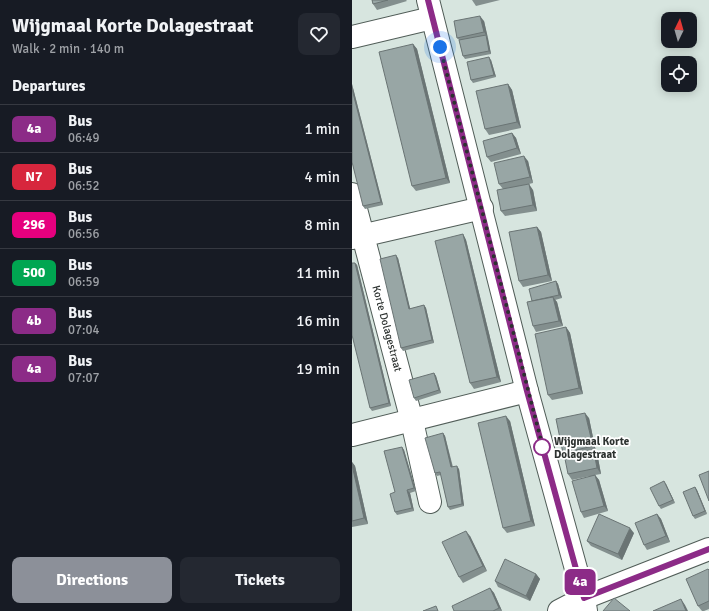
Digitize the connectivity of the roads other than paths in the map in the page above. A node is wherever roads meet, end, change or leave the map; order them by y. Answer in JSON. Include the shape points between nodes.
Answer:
{"nodes":[{"id":1,"x":430,"y":9,"type":"edge"},
{"id":2,"x":352,"y":37,"type":"edge"},
{"id":3,"x":352,"y":194,"type":"edge"},
{"id":4,"x":482,"y":208,"type":"junction"},
{"id":5,"x":358,"y":237,"type":"edge"},
{"id":6,"x":527,"y":391,"type":"junction"},
{"id":7,"x":412,"y":421,"type":"junction"},
{"id":8,"x":352,"y":435,"type":"edge"},
{"id":9,"x":430,"y":502,"type":"dead end"},
{"id":10,"x":709,"y":549,"type":"edge"},
{"id":11,"x":585,"y":604,"type":"edge"},
{"id":12,"x":560,"y":611,"type":"edge"}],
"edges":[{"from":1,"to":2,"type":"street"},
{"from":1,"to":4,"type":"street"},
{"from":3,"to":5,"type":"street","name":"Korte Dolagestraat"},
{"from":4,"to":5,"type":"street"},
{"from":4,"to":6,"type":"street"},
{"from":5,"to":7,"type":"street","name":"Korte Dolagestraat"},
{"from":6,"to":7,"type":"street"},
{"from":6,"to":11,"type":"street"},
{"from":7,"to":8,"type":"street"},
{"from":7,"to":9,"type":"street","name":"Korte Dolagestraat"},
{"from":10,"to":11,"type":"street"},
{"from":11,"to":12,"type":"street"}]}
